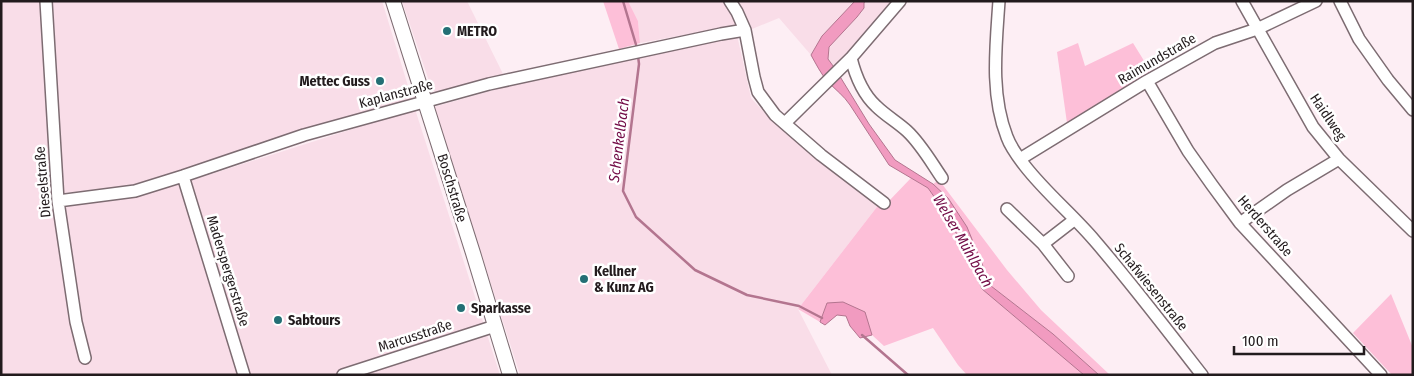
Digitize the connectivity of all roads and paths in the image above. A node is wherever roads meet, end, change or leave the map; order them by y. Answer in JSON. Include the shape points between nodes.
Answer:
{"nodes":[{"id":1,"x":46,"y":1,"type":"edge"},
{"id":2,"x":393,"y":1,"type":"edge"},
{"id":3,"x":730,"y":1,"type":"edge"},
{"id":4,"x":900,"y":1,"type":"edge"},
{"id":5,"x":999,"y":1,"type":"edge"},
{"id":6,"x":1242,"y":1,"type":"edge"},
{"id":7,"x":1316,"y":1,"type":"edge"},
{"id":8,"x":1340,"y":1,"type":"edge"},
{"id":9,"x":1258,"y":28,"type":"junction"},
{"id":10,"x":745,"y":30,"type":"junction"},
{"id":11,"x":852,"y":58,"type":"junction"},
{"id":12,"x":1147,"y":81,"type":"junction"},
{"id":13,"x":425,"y":102,"type":"junction"},
{"id":14,"x":1413,"y":110,"type":"edge"},
{"id":15,"x":785,"y":123,"type":"junction"},
{"id":16,"x":1020,"y":159,"type":"junction"},
{"id":17,"x":1339,"y":159,"type":"junction"},
{"id":18,"x":183,"y":176,"type":"junction"},
{"id":19,"x":942,"y":178,"type":"dead end"},
{"id":20,"x":58,"y":201,"type":"junction"},
{"id":21,"x":884,"y":204,"type":"dead end"},
{"id":22,"x":1008,"y":210,"type":"dead end"},
{"id":23,"x":1074,"y":220,"type":"junction"},
{"id":24,"x":1240,"y":223,"type":"junction"},
{"id":25,"x":1413,"y":231,"type":"edge"},
{"id":26,"x":1043,"y":244,"type":"junction"},
{"id":27,"x":1068,"y":276,"type":"dead end"},
{"id":28,"x":495,"y":326,"type":"junction"},
{"id":29,"x":85,"y":358,"type":"dead end"},
{"id":30,"x":244,"y":375,"type":"edge"},
{"id":31,"x":343,"y":375,"type":"edge"},
{"id":32,"x":510,"y":375,"type":"edge"},
{"id":33,"x":1202,"y":375,"type":"edge"},
{"id":34,"x":1380,"y":375,"type":"edge"}],
"edges":[{"from":1,"to":20,"type":"street","name":"Dieselstraße"},
{"from":2,"to":13,"type":"main road","name":"Boschstraße"},
{"from":3,"to":10,"type":"street"},
{"from":4,"to":11,"type":"street"},
{"from":5,"to":16,"type":"street","name":"Schafwiesenstraße","via":[[995,81],[1006,136]]},
{"from":6,"to":9,"type":"street","name":"Haidlweg"},
{"from":7,"to":9,"type":"street","name":"Raimundstraße"},
{"from":8,"to":14,"type":"street","via":[[1359,38]]},
{"from":9,"to":12,"type":"street","name":"Raimundstraße","via":[[1215,43]]},
{"from":9,"to":17,"type":"street","name":"Haidlweg","via":[[1313,127]]},
{"from":10,"to":13,"type":"street","name":"Kaplanstraße","via":[[490,84]]},
{"from":10,"to":15,"type":"street","via":[[758,92]]},
{"from":11,"to":15,"type":"street"},
{"from":11,"to":19,"type":"street","via":[[866,95],[907,131]]},
{"from":12,"to":16,"type":"street","name":"Raimundstraße"},
{"from":12,"to":24,"type":"street","name":"Herderstraße","via":[[1188,151]]},
{"from":13,"to":18,"type":"street","name":"Kaplanstraße","via":[[304,135]]},
{"from":13,"to":28,"type":"main road","name":"Boschstraße"},
{"from":15,"to":21,"type":"street"},
{"from":16,"to":23,"type":"street","name":"Schafwiesenstraße"},
{"from":17,"to":24,"type":"street"},
{"from":17,"to":25,"type":"street","name":"Haidlweg"},
{"from":18,"to":20,"type":"street","name":"Kaplanstraße","via":[[135,191]]},
{"from":18,"to":30,"type":"street","name":"Maderspergerstraße"},
{"from":20,"to":29,"type":"street","name":"Dieselstraße","via":[[76,322]]},
{"from":22,"to":26,"type":"street"},
{"from":23,"to":26,"type":"street"},
{"from":23,"to":33,"type":"street","name":"Schafwiesenstraße","via":[[1094,239]]},
{"from":24,"to":34,"type":"street","name":"Herderstraße"},
{"from":26,"to":27,"type":"street"},
{"from":28,"to":31,"type":"street","name":"Marcusstraße"},
{"from":28,"to":32,"type":"main road","name":"Boschstraße"}]}
